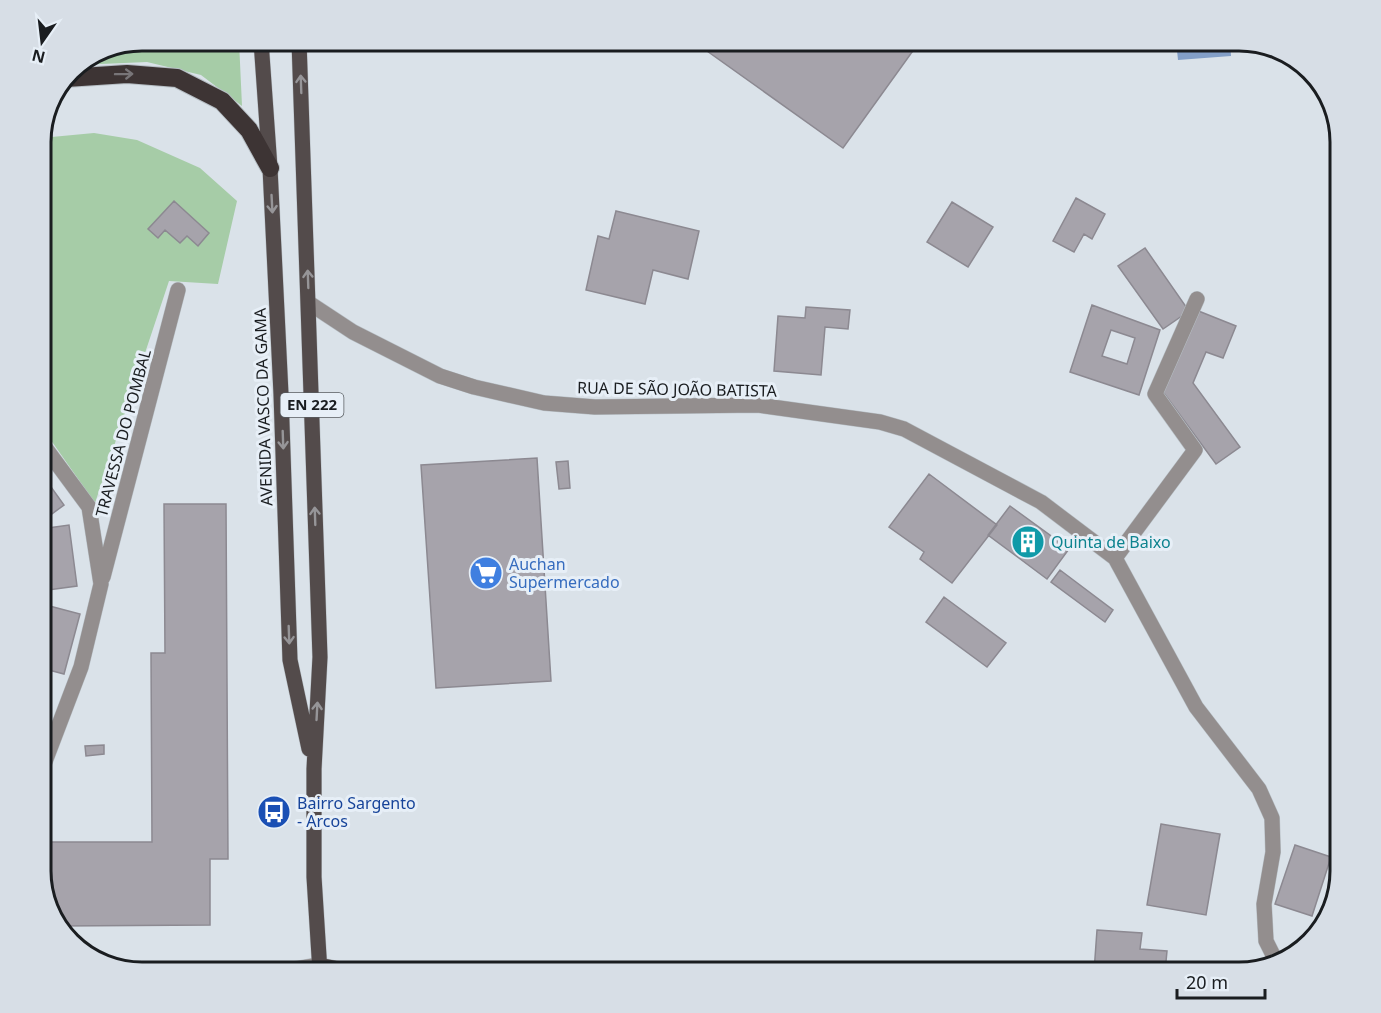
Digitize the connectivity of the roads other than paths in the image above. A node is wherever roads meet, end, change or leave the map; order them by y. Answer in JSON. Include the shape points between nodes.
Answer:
{"nodes":[{"id":1,"x":262,"y":51,"type":"edge"},
{"id":2,"x":300,"y":51,"type":"edge"},
{"id":3,"x":79,"y":77,"type":"edge"},
{"id":4,"x":270,"y":168,"type":"junction"},
{"id":5,"x":178,"y":290,"type":"dead end"},
{"id":6,"x":1197,"y":299,"type":"dead end"},
{"id":7,"x":309,"y":303,"type":"junction"},
{"id":8,"x":51,"y":456,"type":"edge"},
{"id":9,"x":1115,"y":558,"type":"junction"},
{"id":10,"x":102,"y":584,"type":"junction"},
{"id":11,"x":51,"y":746,"type":"edge"},
{"id":12,"x":314,"y":769,"type":"junction"},
{"id":13,"x":1273,"y":955,"type":"edge"},
{"id":14,"x":319,"y":962,"type":"edge"}],
"edges":[{"from":1,"to":4,"type":"main road","name":"AVENIDA VASCO DA GAMA","number":"EN 222"},
{"from":7,"to":2,"type":"main road","name":"AVENIDA VASCO DA GAMA","number":"EN 222","one_way":true},
{"from":3,"to":4,"type":"highway","one_way":true,"via":[[127,74],[177,78],[222,101],[249,130]]},
{"from":4,"to":12,"type":"main road","name":"AVENIDA VASCO DA GAMA","number":"EN 222","one_way":true,"via":[[290,660]]},
{"from":5,"to":10,"type":"street","name":"TRAVESSA DO POMBAL"},
{"from":6,"to":9,"type":"street","via":[[1155,394],[1195,450]]},
{"from":7,"to":9,"type":"street","name":"RUA DE SÃO JOÃO BATISTA","via":[[353,333],[440,376],[544,403],[595,407],[758,405],[880,422],[904,429],[1041,502]]},
{"from":12,"to":7,"type":"main road","name":"AVENIDA VASCO DA GAMA","number":"EN 222","one_way":true,"via":[[320,657]]},
{"from":8,"to":10,"type":"street","via":[[88,507]]},
{"from":9,"to":13,"type":"street","name":"RUA DE SÃO JOÃO BATISTA","via":[[1196,707],[1259,789],[1272,818],[1273,852],[1264,904],[1266,941]]},
{"from":10,"to":11,"type":"street","name":"TRAVESSA DO POMBAL","via":[[81,667]]},
{"from":12,"to":14,"type":"main road","name":"AVENIDA VASCO DA GAMA","number":"EN 222"}]}
